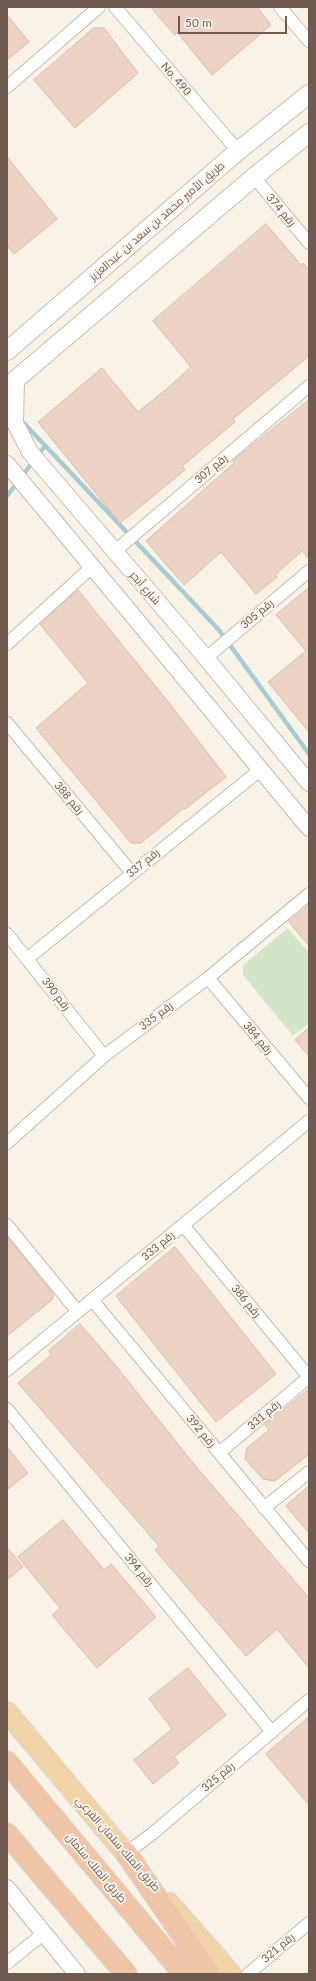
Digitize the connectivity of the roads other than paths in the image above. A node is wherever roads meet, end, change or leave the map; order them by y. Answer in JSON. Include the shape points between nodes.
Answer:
{"nodes":[{"id":1,"x":99,"y":7,"type":"edge"},
{"id":2,"x":115,"y":7,"type":"edge"},
{"id":3,"x":280,"y":7,"type":"edge"},
{"id":4,"x":309,"y":41,"type":"edge"},
{"id":5,"x":7,"y":87,"type":"edge"},
{"id":6,"x":309,"y":94,"type":"edge"},
{"id":7,"x":309,"y":133,"type":"edge"},
{"id":8,"x":238,"y":151,"type":"junction"},
{"id":9,"x":254,"y":177,"type":"junction"},
{"id":10,"x":309,"y":243,"type":"edge"},
{"id":11,"x":10,"y":347,"type":"edge"},
{"id":12,"x":11,"y":384,"type":"edge"},
{"id":13,"x":309,"y":386,"type":"edge"},
{"id":14,"x":30,"y":452,"type":"junction"},
{"id":15,"x":9,"y":465,"type":"edge"},
{"id":16,"x":114,"y":552,"type":"junction"},
{"id":17,"x":92,"y":567,"type":"junction"},
{"id":18,"x":309,"y":571,"type":"edge"},
{"id":19,"x":7,"y":644,"type":"edge"},
{"id":20,"x":206,"y":658,"type":"junction"},
{"id":21,"x":7,"y":723,"type":"edge"},
{"id":22,"x":260,"y":770,"type":"junction"},
{"id":23,"x":309,"y":783,"type":"edge"},
{"id":24,"x":309,"y":828,"type":"edge"},
{"id":25,"x":132,"y":873,"type":"junction"},
{"id":26,"x":309,"y":894,"type":"edge"},
{"id":27,"x":7,"y":934,"type":"edge"},
{"id":28,"x":28,"y":958,"type":"junction"},
{"id":29,"x":208,"y":978,"type":"junction"},
{"id":30,"x":104,"y":1056,"type":"junction"},
{"id":31,"x":309,"y":1098,"type":"edge"},
{"id":32,"x":309,"y":1121,"type":"edge"},
{"id":33,"x":7,"y":1143,"type":"edge"},
{"id":34,"x":7,"y":1225,"type":"edge"},
{"id":35,"x":183,"y":1225,"type":"junction"},
{"id":36,"x":93,"y":1301,"type":"junction"},
{"id":37,"x":78,"y":1312,"type":"junction"},
{"id":38,"x":7,"y":1370,"type":"edge"},
{"id":39,"x":309,"y":1377,"type":"edge"},
{"id":40,"x":7,"y":1409,"type":"edge"},
{"id":41,"x":219,"y":1453,"type":"junction"},
{"id":42,"x":309,"y":1472,"type":"edge"},
{"id":43,"x":264,"y":1508,"type":"junction"},
{"id":44,"x":309,"y":1561,"type":"edge"},
{"id":45,"x":309,"y":1700,"type":"edge"},
{"id":46,"x":7,"y":1712,"type":"edge"},
{"id":47,"x":272,"y":1732,"type":"junction"},
{"id":48,"x":7,"y":1762,"type":"edge"},
{"id":49,"x":7,"y":1834,"type":"edge"},
{"id":50,"x":126,"y":1853,"type":"junction"},
{"id":51,"x":7,"y":1888,"type":"edge"},
{"id":52,"x":309,"y":1923,"type":"edge"},
{"id":53,"x":44,"y":1933,"type":"junction"},
{"id":54,"x":7,"y":1963,"type":"edge"},
{"id":55,"x":77,"y":1974,"type":"edge"},
{"id":56,"x":126,"y":1974,"type":"edge"},
{"id":57,"x":184,"y":1974,"type":"edge"},
{"id":58,"x":209,"y":1974,"type":"edge"},
{"id":59,"x":231,"y":1974,"type":"edge"},
{"id":60,"x":248,"y":1974,"type":"edge"}],
"edges":[{"from":1,"to":5,"type":"street"},
{"from":2,"to":8,"type":"street","name":"No. 490"},
{"from":3,"to":4,"type":"street"},
{"from":6,"to":8,"type":"main road","name":"طريق الأمير محمد بن سعد بن عبدالعزيز"},
{"from":7,"to":9,"type":"main road"},
{"from":8,"to":11,"type":"main road","name":"طريق الأمير محمد بن سعد بن عبدالعزيز"},
{"from":9,"to":10,"type":"street","name":"رقم 374"},
{"from":9,"to":12,"type":"main road"},
{"from":12,"to":14,"type":"street","name":"شارع أبحر","via":[[15,423]]},
{"from":13,"to":16,"type":"street","name":"رقم 307"},
{"from":14,"to":15,"type":"street"},
{"from":14,"to":16,"type":"street","name":"شارع أبحر"},
{"from":15,"to":17,"type":"street"},
{"from":16,"to":20,"type":"street","name":"شارع أبحر"},
{"from":17,"to":19,"type":"street"},
{"from":17,"to":22,"type":"street"},
{"from":18,"to":20,"type":"street","name":"رقم 305"},
{"from":20,"to":23,"type":"street","name":"شارع أبحر"},
{"from":21,"to":25,"type":"street","name":"رقم 388"},
{"from":22,"to":24,"type":"street"},
{"from":22,"to":25,"type":"street","name":"رقم 337"},
{"from":25,"to":28,"type":"street","name":"رقم 337"},
{"from":26,"to":29,"type":"street","name":"رقم 335"},
{"from":27,"to":28,"type":"street","name":"رقم 390"},
{"from":28,"to":30,"type":"street","name":"رقم 390"},
{"from":29,"to":30,"type":"street","name":"رقم 335"},
{"from":29,"to":31,"type":"street","name":"رقم 384"},
{"from":30,"to":33,"type":"street","name":"رقم 335"},
{"from":32,"to":35,"type":"street","name":"رقم 333"},
{"from":34,"to":37,"type":"street"},
{"from":35,"to":36,"type":"street","name":"رقم 333"},
{"from":35,"to":39,"type":"street","name":"رقم 386"},
{"from":36,"to":37,"type":"street","name":"رقم 333"},
{"from":36,"to":41,"type":"street","name":"رقم 392"},
{"from":37,"to":38,"type":"street","name":"رقم 333"},
{"from":39,"to":41,"type":"street","name":"رقم 331"},
{"from":40,"to":47,"type":"street","name":"رقم 394"},
{"from":41,"to":43,"type":"street","name":"رقم 392"},
{"from":42,"to":43,"type":"street"},
{"from":43,"to":44,"type":"street","name":"رقم 392"},
{"from":45,"to":47,"type":"street","name":"رقم 325"},
{"from":46,"to":50,"type":"main road","name":"طريق الملك سلمان الفرعي"},
{"from":47,"to":50,"type":"street","name":"رقم 325"},
{"from":48,"to":57,"type":"highway","name":"طريق الملك سلمان"},
{"from":49,"to":56,"type":"highway"},
{"from":50,"to":58,"type":"highway"},
{"from":50,"to":59,"type":"main road","name":"طريق الملك سلمان الفرعي"},
{"from":51,"to":53,"type":"street"},
{"from":52,"to":60,"type":"street","name":"رقم 321"},
{"from":53,"to":54,"type":"street"},
{"from":53,"to":55,"type":"street"}]}
